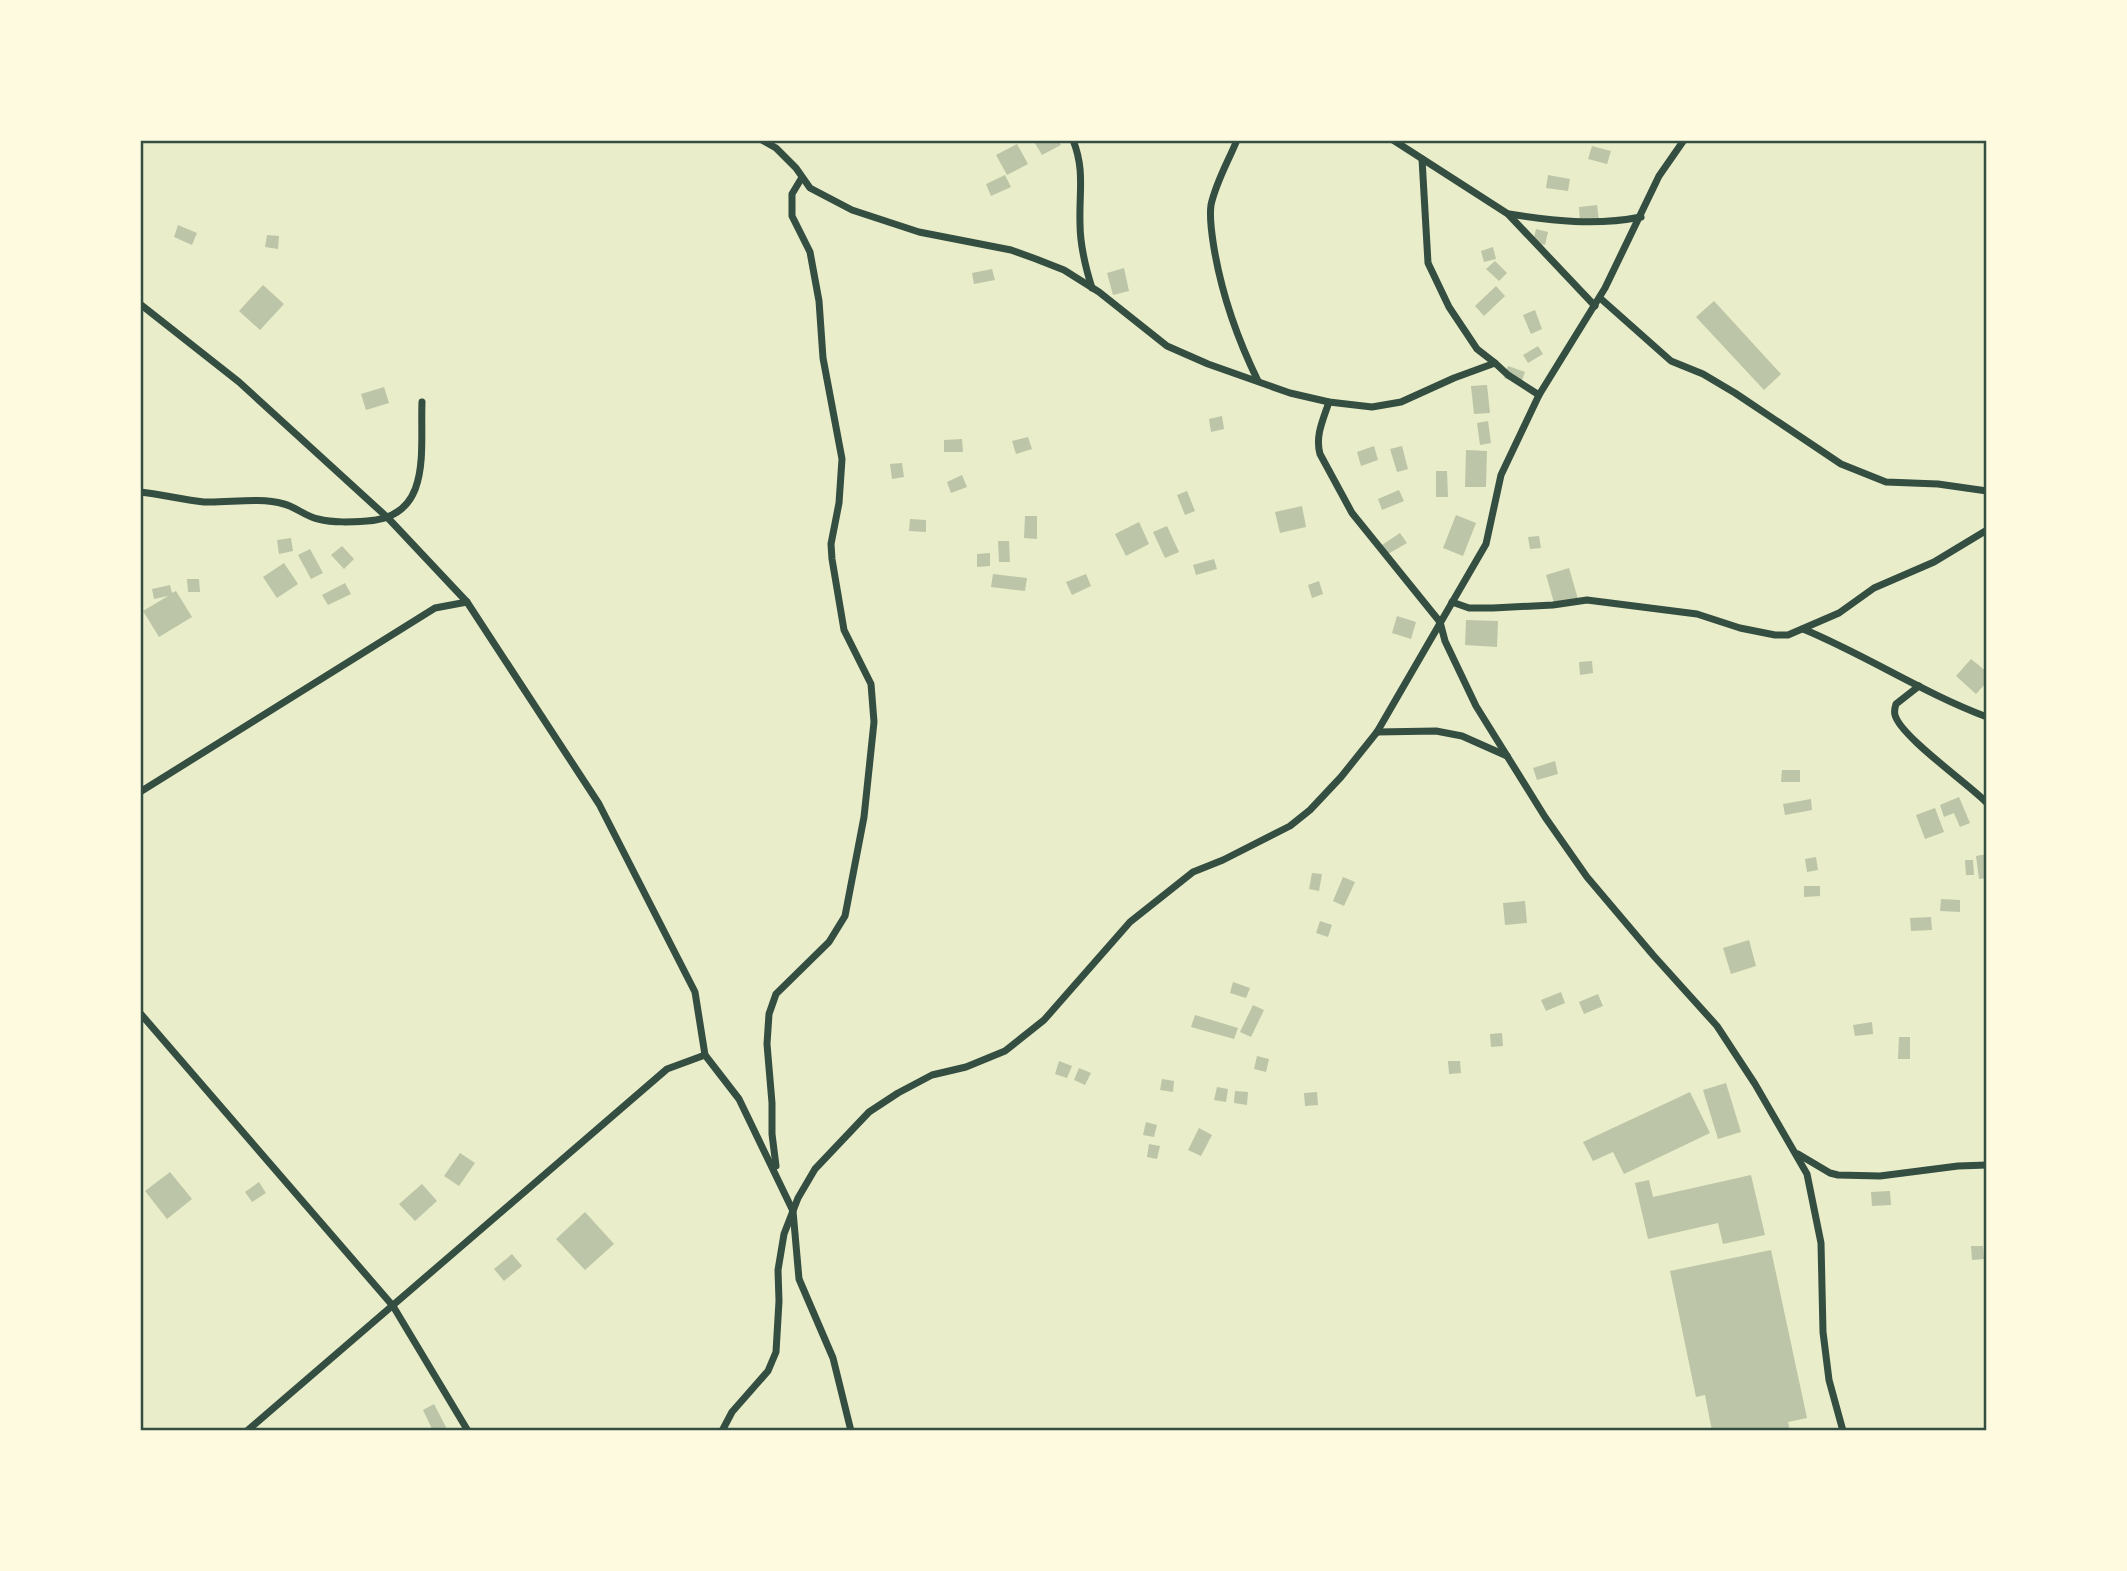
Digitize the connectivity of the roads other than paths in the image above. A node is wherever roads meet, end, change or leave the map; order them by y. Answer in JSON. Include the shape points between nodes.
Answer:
{"nodes":[{"id":1,"x":762,"y":140,"type":"edge"},
{"id":2,"x":1073,"y":140,"type":"edge"},
{"id":3,"x":1237,"y":140,"type":"edge"},
{"id":4,"x":1393,"y":140,"type":"edge"},
{"id":5,"x":1684,"y":140,"type":"edge"},
{"id":6,"x":1422,"y":159,"type":"junction"},
{"id":7,"x":802,"y":179,"type":"junction"},
{"id":8,"x":1508,"y":214,"type":"junction"},
{"id":9,"x":1641,"y":217,"type":"junction"},
{"id":10,"x":1092,"y":288,"type":"junction"},
{"id":11,"x":1600,"y":298,"type":"junction"},
{"id":12,"x":140,"y":304,"type":"edge"},
{"id":13,"x":1595,"y":306,"type":"junction"},
{"id":14,"x":1494,"y":363,"type":"junction"},
{"id":15,"x":1259,"y":382,"type":"junction"},
{"id":16,"x":1539,"y":396,"type":"junction"},
{"id":17,"x":422,"y":402,"type":"dead end"},
{"id":18,"x":1329,"y":402,"type":"junction"},
{"id":19,"x":1987,"y":491,"type":"edge"},
{"id":20,"x":140,"y":492,"type":"edge"},
{"id":21,"x":388,"y":517,"type":"junction"},
{"id":22,"x":1987,"y":530,"type":"edge"},
{"id":23,"x":467,"y":602,"type":"junction"},
{"id":24,"x":1452,"y":602,"type":"junction"},
{"id":25,"x":1440,"y":622,"type":"junction"},
{"id":26,"x":1802,"y":629,"type":"junction"},
{"id":27,"x":1919,"y":686,"type":"junction"},
{"id":28,"x":1987,"y":717,"type":"edge"},
{"id":29,"x":1377,"y":732,"type":"junction"},
{"id":30,"x":1507,"y":756,"type":"junction"},
{"id":31,"x":140,"y":792,"type":"edge"},
{"id":32,"x":1987,"y":803,"type":"edge"},
{"id":33,"x":140,"y":1013,"type":"edge"},
{"id":34,"x":705,"y":1055,"type":"junction"},
{"id":35,"x":1794,"y":1152,"type":"junction"},
{"id":36,"x":1987,"y":1166,"type":"edge"},
{"id":37,"x":779,"y":1179,"type":"junction"},
{"id":38,"x":793,"y":1211,"type":"junction"},
{"id":39,"x":393,"y":1306,"type":"junction"},
{"id":40,"x":247,"y":1431,"type":"edge"},
{"id":41,"x":468,"y":1431,"type":"edge"},
{"id":42,"x":722,"y":1431,"type":"edge"},
{"id":43,"x":851,"y":1431,"type":"edge"},
{"id":44,"x":1843,"y":1431,"type":"edge"}],
"edges":[{"from":1,"to":7,"type":"street","via":[[776,148]]},
{"from":2,"to":10,"type":"street","via":[[1082,171],[1083,259]]},
{"from":3,"to":15,"type":"street","via":[[1218,181],[1211,232],[1224,299]]},
{"from":4,"to":6,"type":"street"},
{"from":5,"to":9,"type":"street","via":[[1659,176]]},
{"from":6,"to":8,"type":"street"},
{"from":6,"to":14,"type":"street","via":[[1428,263],[1463,328]]},
{"from":7,"to":10,"type":"street","via":[[810,188],[858,213],[919,232],[1011,250],[1064,270]]},
{"from":7,"to":37,"type":"street","via":[[792,194],[792,216],[810,252],[842,458],[832,559],[844,630],[871,684],[874,722],[864,817],[845,916],[829,942],[776,994],[769,1014],[772,1135]]},
{"from":8,"to":9,"type":"street","via":[[1577,223]]},
{"from":8,"to":13,"type":"street"},
{"from":9,"to":11,"type":"street"},
{"from":10,"to":15,"type":"street","via":[[1167,346]]},
{"from":11,"to":13,"type":"street"},
{"from":11,"to":19,"type":"street","via":[[1671,362],[1735,393],[1841,464],[1886,482]]},
{"from":12,"to":21,"type":"street","via":[[239,382]]},
{"from":13,"to":16,"type":"street"},
{"from":14,"to":16,"type":"street"},
{"from":14,"to":18,"type":"street","via":[[1401,402],[1372,407]]},
{"from":15,"to":18,"type":"street"},
{"from":16,"to":24,"type":"street","via":[[1502,475],[1486,544]]},
{"from":17,"to":21,"type":"street","via":[[419,479],[409,502]]},
{"from":18,"to":25,"type":"street","via":[[1317,442],[1320,454],[1352,513]]},
{"from":20,"to":21,"type":"street","via":[[203,502],[287,504],[333,522]]},
{"from":21,"to":23,"type":"street"},
{"from":22,"to":26,"type":"street"},
{"from":23,"to":31,"type":"street","via":[[435,608]]},
{"from":23,"to":34,"type":"street","via":[[599,804],[695,992]]},
{"from":24,"to":25,"type":"street"},
{"from":24,"to":26,"type":"street","via":[[1493,608],[1587,600],[1697,614],[1775,635]]},
{"from":25,"to":29,"type":"street"},
{"from":25,"to":30,"type":"street","via":[[1476,706]]},
{"from":26,"to":27,"type":"street"},
{"from":27,"to":28,"type":"street"},
{"from":27,"to":32,"type":"street","via":[[1896,704],[1896,718]]},
{"from":29,"to":30,"type":"street","via":[[1436,731],[1462,736]]},
{"from":29,"to":38,"type":"street","via":[[1310,810],[1290,826],[1193,872],[1130,922],[1044,1020],[1005,1051],[932,1075],[869,1112],[815,1169]]},
{"from":30,"to":35,"type":"street","via":[[1587,877],[1717,1026]]},
{"from":33,"to":39,"type":"street"},
{"from":34,"to":37,"type":"street","via":[[739,1099]]},
{"from":34,"to":39,"type":"street","via":[[667,1069]]},
{"from":35,"to":36,"type":"street","via":[[1838,1175],[1880,1177]]},
{"from":35,"to":44,"type":"street","via":[[1807,1174],[1821,1243],[1823,1332],[1829,1380]]},
{"from":37,"to":38,"type":"street"},
{"from":38,"to":42,"type":"street","via":[[778,1269],[776,1352],[768,1371],[732,1412]]},
{"from":38,"to":43,"type":"street","via":[[799,1279],[833,1358]]},
{"from":39,"to":40,"type":"street"},
{"from":39,"to":41,"type":"street"}]}
